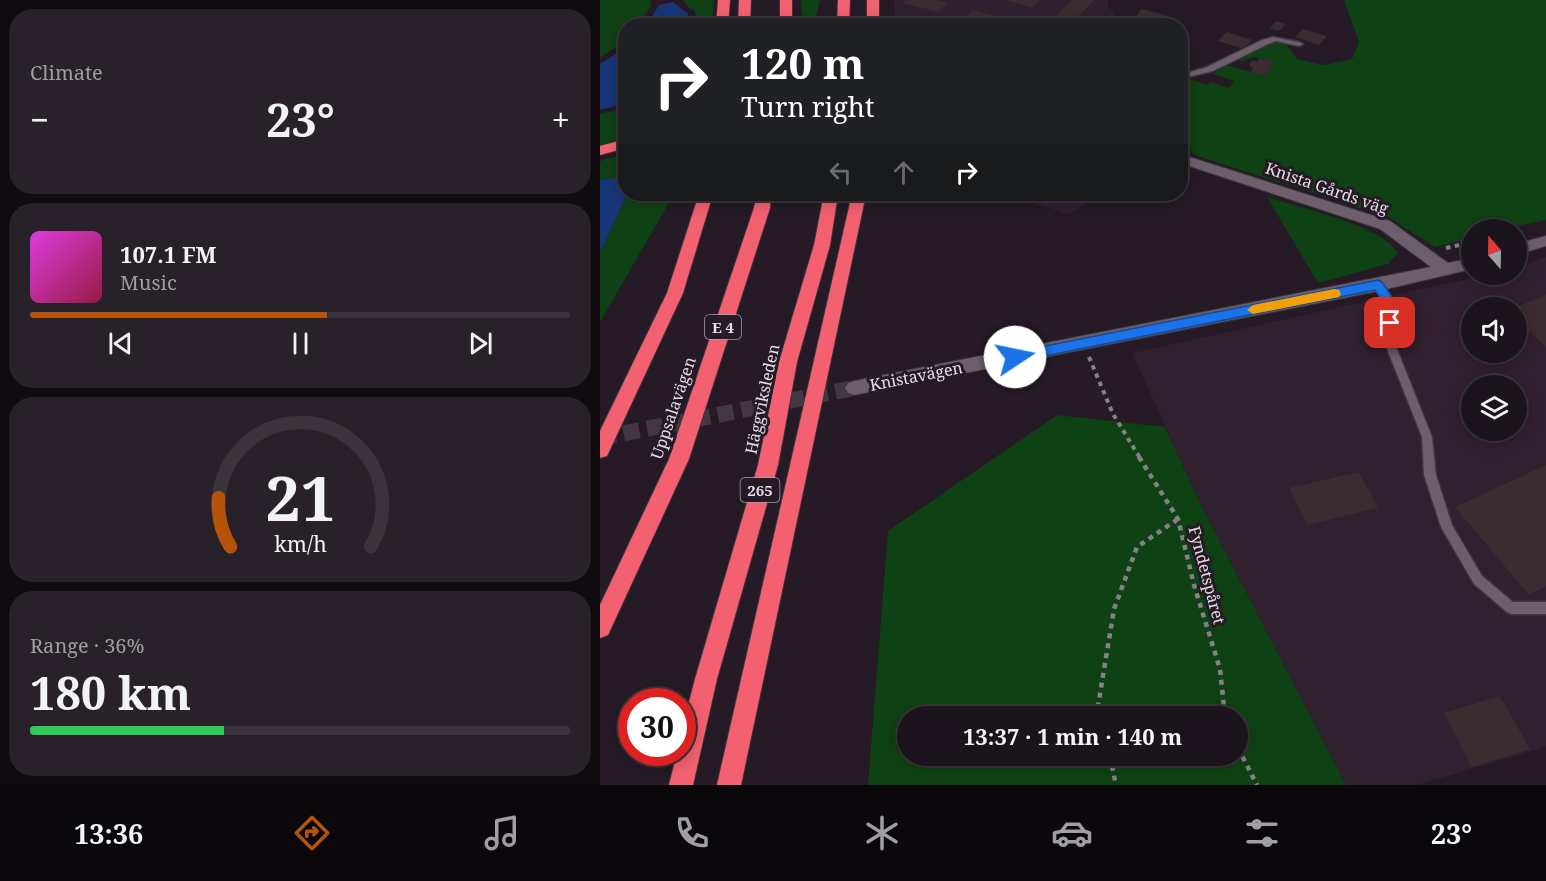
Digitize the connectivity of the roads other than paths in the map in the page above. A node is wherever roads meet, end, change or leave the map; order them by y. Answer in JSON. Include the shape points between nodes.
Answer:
{"nodes":[{"id":1,"x":724,"y":0,"type":"edge"},
{"id":2,"x":745,"y":0,"type":"edge"},
{"id":3,"x":786,"y":0,"type":"edge"},
{"id":4,"x":844,"y":0,"type":"edge"},
{"id":5,"x":873,"y":0,"type":"edge"},
{"id":6,"x":723,"y":18,"type":"edge"},
{"id":7,"x":744,"y":18,"type":"edge"},
{"id":8,"x":786,"y":18,"type":"edge"},
{"id":9,"x":843,"y":18,"type":"edge"},
{"id":10,"x":873,"y":18,"type":"edge"},
{"id":11,"x":1299,"y":44,"type":"dead end"},
{"id":12,"x":1188,"y":75,"type":"edge"},
{"id":13,"x":618,"y":145,"type":"edge"},
{"id":14,"x":600,"y":151,"type":"edge"},
{"id":15,"x":1188,"y":157,"type":"edge"},
{"id":16,"x":704,"y":201,"type":"edge"},
{"id":17,"x":763,"y":201,"type":"edge"},
{"id":18,"x":830,"y":201,"type":"edge"},
{"id":19,"x":858,"y":201,"type":"edge"},
{"id":20,"x":1546,"y":241,"type":"edge"},
{"id":21,"x":1527,"y":247,"type":"edge"},
{"id":22,"x":1461,"y":266,"type":"edge"},
{"id":23,"x":1446,"y":270,"type":"junction"},
{"id":24,"x":1378,"y":285,"type":"junction"},
{"id":25,"x":854,"y":388,"type":"tunnel mouth"},
{"id":26,"x":600,"y":450,"type":"edge"},
{"id":27,"x":1546,"y":608,"type":"edge"},
{"id":28,"x":600,"y":628,"type":"edge"},
{"id":29,"x":681,"y":785,"type":"edge"},
{"id":30,"x":729,"y":785,"type":"edge"}],
"edges":[{"from":1,"to":6,"type":"highway"},
{"from":2,"to":7,"type":"highway"},
{"from":3,"to":8,"type":"highway"},
{"from":4,"to":9,"type":"highway"},
{"from":5,"to":10,"type":"highway"},
{"from":11,"to":12,"type":"lane","via":[[1276,39],[1265,42],[1210,69]]},
{"from":13,"to":14,"type":"highway"},
{"from":15,"to":23,"type":"street","name":"Knista Gårds väg","via":[[1385,225]]},
{"from":16,"to":26,"type":"highway","via":[[675,293]]},
{"from":17,"to":28,"type":"highway","name":"Uppsalavägen","number":"E 4","via":[[680,459]]},
{"from":18,"to":29,"type":"highway","name":"Häggviksleden","number":"265","via":[[822,245],[788,362],[768,465],[706,679]]},
{"from":19,"to":30,"type":"highway"},
{"from":20,"to":21,"type":"street"},
{"from":22,"to":23,"type":"street","name":"Knistavägen"},
{"from":23,"to":24,"type":"street","name":"Knistavägen"},
{"from":24,"to":25,"type":"street","name":"Knistavägen"},
{"from":24,"to":27,"type":"lane","via":[[1392,307],[1388,339],[1427,437],[1430,475],[1447,527],[1478,580],[1511,608]]}]}
